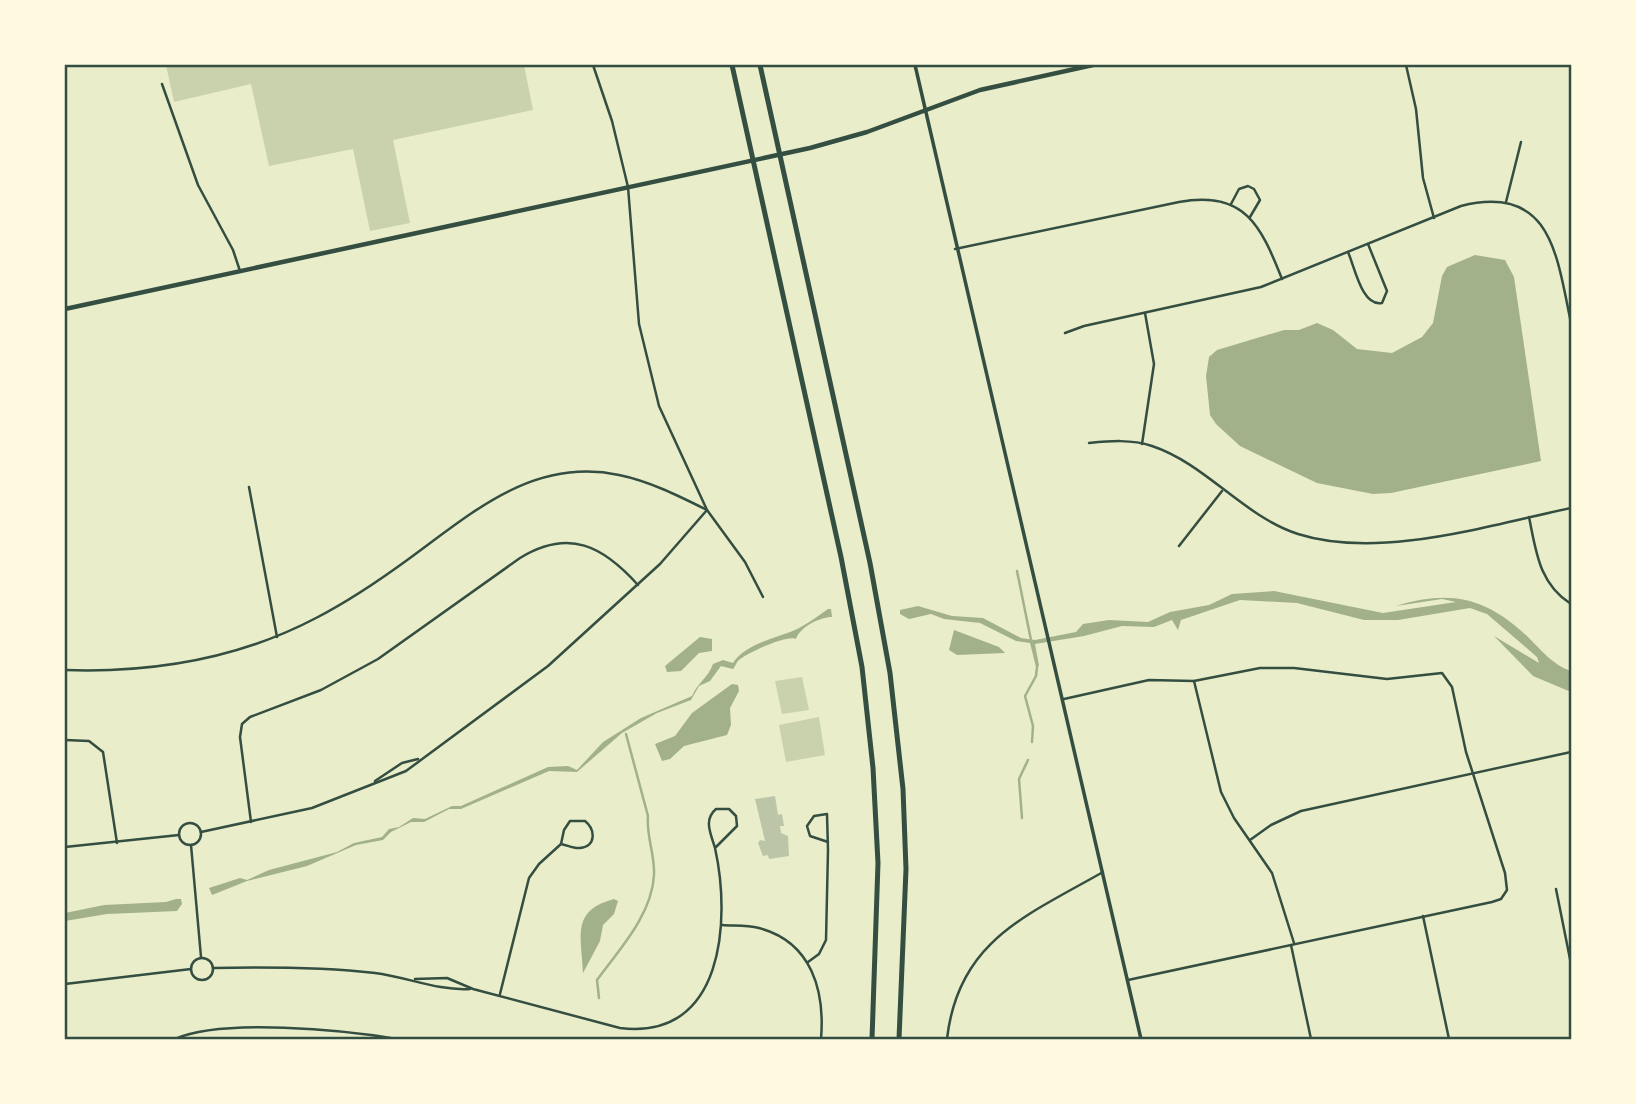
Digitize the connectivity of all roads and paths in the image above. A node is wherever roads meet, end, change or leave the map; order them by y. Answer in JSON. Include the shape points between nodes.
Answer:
{"nodes":[{"id":1,"x":593,"y":65,"type":"edge"},
{"id":2,"x":732,"y":65,"type":"edge"},
{"id":3,"x":760,"y":65,"type":"edge"},
{"id":4,"x":915,"y":65,"type":"edge"},
{"id":5,"x":1093,"y":65,"type":"edge"},
{"id":6,"x":1406,"y":65,"type":"edge"},
{"id":7,"x":1080,"y":66,"type":"edge"},
{"id":8,"x":162,"y":84,"type":"dead end"},
{"id":9,"x":924,"y":110,"type":"junction"},
{"id":10,"x":1521,"y":142,"type":"dead end"},
{"id":11,"x":628,"y":187,"type":"junction"},
{"id":12,"x":1506,"y":202,"type":"junction"},
{"id":13,"x":1231,"y":204,"type":"junction"},
{"id":14,"x":1250,"y":217,"type":"junction"},
{"id":15,"x":1434,"y":218,"type":"junction"},
{"id":16,"x":1368,"y":244,"type":"junction"},
{"id":17,"x":955,"y":249,"type":"junction"},
{"id":18,"x":1348,"y":252,"type":"junction"},
{"id":19,"x":240,"y":271,"type":"junction"},
{"id":20,"x":1282,"y":279,"type":"junction"},
{"id":21,"x":65,"y":309,"type":"edge"},
{"id":22,"x":1145,"y":313,"type":"junction"},
{"id":23,"x":1571,"y":323,"type":"edge"},
{"id":24,"x":1065,"y":333,"type":"dead end"},
{"id":25,"x":1089,"y":443,"type":"dead end"},
{"id":26,"x":1142,"y":444,"type":"junction"},
{"id":27,"x":249,"y":487,"type":"dead end"},
{"id":28,"x":1222,"y":491,"type":"junction"},
{"id":29,"x":1571,"y":508,"type":"edge"},
{"id":30,"x":707,"y":510,"type":"junction"},
{"id":31,"x":1529,"y":517,"type":"junction"},
{"id":32,"x":1179,"y":546,"type":"dead end"},
{"id":33,"x":638,"y":585,"type":"junction"},
{"id":34,"x":764,"y":597,"type":"dead end"},
{"id":35,"x":1571,"y":604,"type":"edge"},
{"id":36,"x":277,"y":637,"type":"junction"},
{"id":37,"x":65,"y":670,"type":"edge"},
{"id":38,"x":1194,"y":681,"type":"junction"},
{"id":39,"x":1063,"y":699,"type":"junction"},
{"id":40,"x":65,"y":740,"type":"edge"},
{"id":41,"x":1571,"y":752,"type":"edge"},
{"id":42,"x":418,"y":760,"type":"junction"},
{"id":43,"x":1474,"y":772,"type":"junction"},
{"id":44,"x":373,"y":783,"type":"junction"},
{"id":45,"x":251,"y":822,"type":"junction"},
{"id":46,"x":201,"y":832,"type":"junction"},
{"id":47,"x":179,"y":835,"type":"junction"},
{"id":48,"x":1250,"y":840,"type":"junction"},
{"id":49,"x":828,"y":842,"type":"junction"},
{"id":50,"x":117,"y":843,"type":"junction"},
{"id":51,"x":561,"y":844,"type":"junction"},
{"id":52,"x":191,"y":845,"type":"junction"},
{"id":53,"x":65,"y":846,"type":"edge"},
{"id":54,"x":715,"y":848,"type":"junction"},
{"id":55,"x":1103,"y":872,"type":"junction"},
{"id":56,"x":1556,"y":889,"type":"dead end"},
{"id":57,"x":1423,"y":916,"type":"junction"},
{"id":58,"x":720,"y":924,"type":"junction"},
{"id":59,"x":1292,"y":944,"type":"junction"},
{"id":60,"x":201,"y":957,"type":"junction"},
{"id":61,"x":808,"y":962,"type":"junction"},
{"id":62,"x":1571,"y":964,"type":"edge"},
{"id":63,"x":214,"y":968,"type":"junction"},
{"id":64,"x":191,"y":970,"type":"junction"},
{"id":65,"x":415,"y":979,"type":"junction"},
{"id":66,"x":1128,"y":980,"type":"junction"},
{"id":67,"x":65,"y":984,"type":"edge"},
{"id":68,"x":473,"y":989,"type":"junction"},
{"id":69,"x":500,"y":995,"type":"junction"},
{"id":70,"x":175,"y":1039,"type":"edge"},
{"id":71,"x":397,"y":1039,"type":"edge"},
{"id":72,"x":821,"y":1039,"type":"edge"},
{"id":73,"x":872,"y":1039,"type":"edge"},
{"id":74,"x":899,"y":1039,"type":"edge"},
{"id":75,"x":947,"y":1039,"type":"edge"},
{"id":76,"x":1141,"y":1039,"type":"edge"},
{"id":77,"x":1311,"y":1039,"type":"edge"},
{"id":78,"x":1449,"y":1039,"type":"edge"}],
"edges":[{"from":1,"to":11,"type":"street"},
{"from":2,"to":73,"type":"highway","via":[[850,599],[866,700],[878,863]]},
{"from":3,"to":74,"type":"highway","via":[[890,673],[906,869]]},
{"from":4,"to":9,"type":"street"},
{"from":5,"to":7,"type":"main road"},
{"from":6,"to":15,"type":"street","via":[[1423,178]]},
{"from":7,"to":9,"type":"main road","via":[[988,87]]},
{"from":8,"to":19,"type":"street","via":[[198,185]]},
{"from":9,"to":11,"type":"main road","via":[[836,142]]},
{"from":9,"to":17,"type":"street"},
{"from":10,"to":12,"type":"street"},
{"from":11,"to":19,"type":"main road"},
{"from":11,"to":30,"type":"street","via":[[647,364],[664,418]]},
{"from":12,"to":15,"type":"street","via":[[1481,201]]},
{"from":12,"to":23,"type":"street","via":[[1535,217],[1548,233]]},
{"from":13,"to":14,"type":"street"},
{"from":13,"to":14,"type":"street","via":[[1239,189],[1254,189],[1260,200]]},
{"from":13,"to":17,"type":"street","via":[[1190,200]]},
{"from":14,"to":20,"type":"street","via":[[1262,232]]},
{"from":15,"to":16,"type":"street"},
{"from":16,"to":18,"type":"street"},
{"from":16,"to":18,"type":"street","via":[[1387,290],[1382,303],[1368,300]]},
{"from":17,"to":39,"type":"street"},
{"from":18,"to":20,"type":"street"},
{"from":19,"to":21,"type":"main road"},
{"from":20,"to":22,"type":"street"},
{"from":22,"to":24,"type":"street"},
{"from":22,"to":26,"type":"street","via":[[1154,364]]},
{"from":25,"to":26,"type":"street","via":[[1117,440]]},
{"from":26,"to":28,"type":"street","via":[[1168,453]]},
{"from":27,"to":36,"type":"street"},
{"from":28,"to":31,"type":"street","via":[[1284,529],[1346,544],[1391,543]]},
{"from":28,"to":32,"type":"street"},
{"from":29,"to":31,"type":"street"},
{"from":30,"to":33,"type":"street"},
{"from":30,"to":34,"type":"street"},
{"from":30,"to":36,"type":"street","via":[[615,474],[570,472],[537,478],[492,498],[380,579],[318,618]]},
{"from":31,"to":35,"type":"street","via":[[1544,577]]},
{"from":33,"to":42,"type":"street","via":[[518,691]]},
{"from":33,"to":45,"type":"street","via":[[614,559],[597,549],[573,543],[544,546],[364,667],[250,717],[242,724],[240,737]]},
{"from":36,"to":37,"type":"street","via":[[166,666]]},
{"from":38,"to":39,"type":"street","via":[[1149,680]]},
{"from":38,"to":43,"type":"street","via":[[1275,667],[1387,679],[1442,673],[1452,688]]},
{"from":38,"to":48,"type":"street","via":[[1221,792]]},
{"from":39,"to":55,"type":"street"},
{"from":40,"to":50,"type":"street","via":[[94,743],[103,751]]},
{"from":41,"to":43,"type":"street"},
{"from":42,"to":44,"type":"street","via":[[402,763]]},
{"from":42,"to":44,"type":"street","via":[[395,778]]},
{"from":43,"to":48,"type":"street","via":[[1301,811]]},
{"from":43,"to":57,"type":"street","via":[[1507,883],[1505,895],[1492,902]]},
{"from":44,"to":45,"type":"street","via":[[312,808]]},
{"from":45,"to":46,"type":"street"},
{"from":46,"to":47,"type":"street","via":[[188,822]]},
{"from":46,"to":52,"type":"street","via":[[198,842]]},
{"from":47,"to":50,"type":"street"},
{"from":47,"to":52,"type":"street"},
{"from":48,"to":59,"type":"street","via":[[1275,879]]},
{"from":49,"to":49,"type":"street","via":[[827,814],[814,816],[807,826],[810,836]]},
{"from":49,"to":61,"type":"street","via":[[826,940],[820,954]]},
{"from":50,"to":53,"type":"street"},
{"from":51,"to":51,"type":"street","via":[[583,847],[591,841],[592,828],[585,821],[570,821]]},
{"from":51,"to":69,"type":"street","via":[[539,863],[525,887]]},
{"from":52,"to":60,"type":"street"},
{"from":54,"to":54,"type":"street","via":[[737,826],[729,809],[716,809],[710,816]]},
{"from":54,"to":58,"type":"street","via":[[721,879]]},
{"from":55,"to":66,"type":"street"},
{"from":55,"to":75,"type":"street","via":[[1015,925],[979,954],[959,986]]},
{"from":56,"to":62,"type":"street"},
{"from":57,"to":59,"type":"street"},
{"from":57,"to":78,"type":"street"},
{"from":58,"to":61,"type":"street","via":[[763,929],[787,942]]},
{"from":58,"to":69,"type":"street","via":[[718,956],[707,986],[689,1008],[662,1024],[620,1028]]},
{"from":59,"to":66,"type":"street"},
{"from":59,"to":77,"type":"street"},
{"from":60,"to":63,"type":"street"},
{"from":60,"to":64,"type":"street","via":[[194,960]]},
{"from":61,"to":72,"type":"street","via":[[822,1000]]},
{"from":63,"to":64,"type":"street","via":[[204,980],[196,979]]},
{"from":63,"to":65,"type":"street","via":[[326,969]]},
{"from":64,"to":67,"type":"street"},
{"from":65,"to":68,"type":"street","via":[[445,989]]},
{"from":65,"to":68,"type":"street","via":[[447,978]]},
{"from":66,"to":76,"type":"street"},
{"from":68,"to":69,"type":"street"},
{"from":70,"to":71,"type":"street","via":[[237,1029]]}]}
